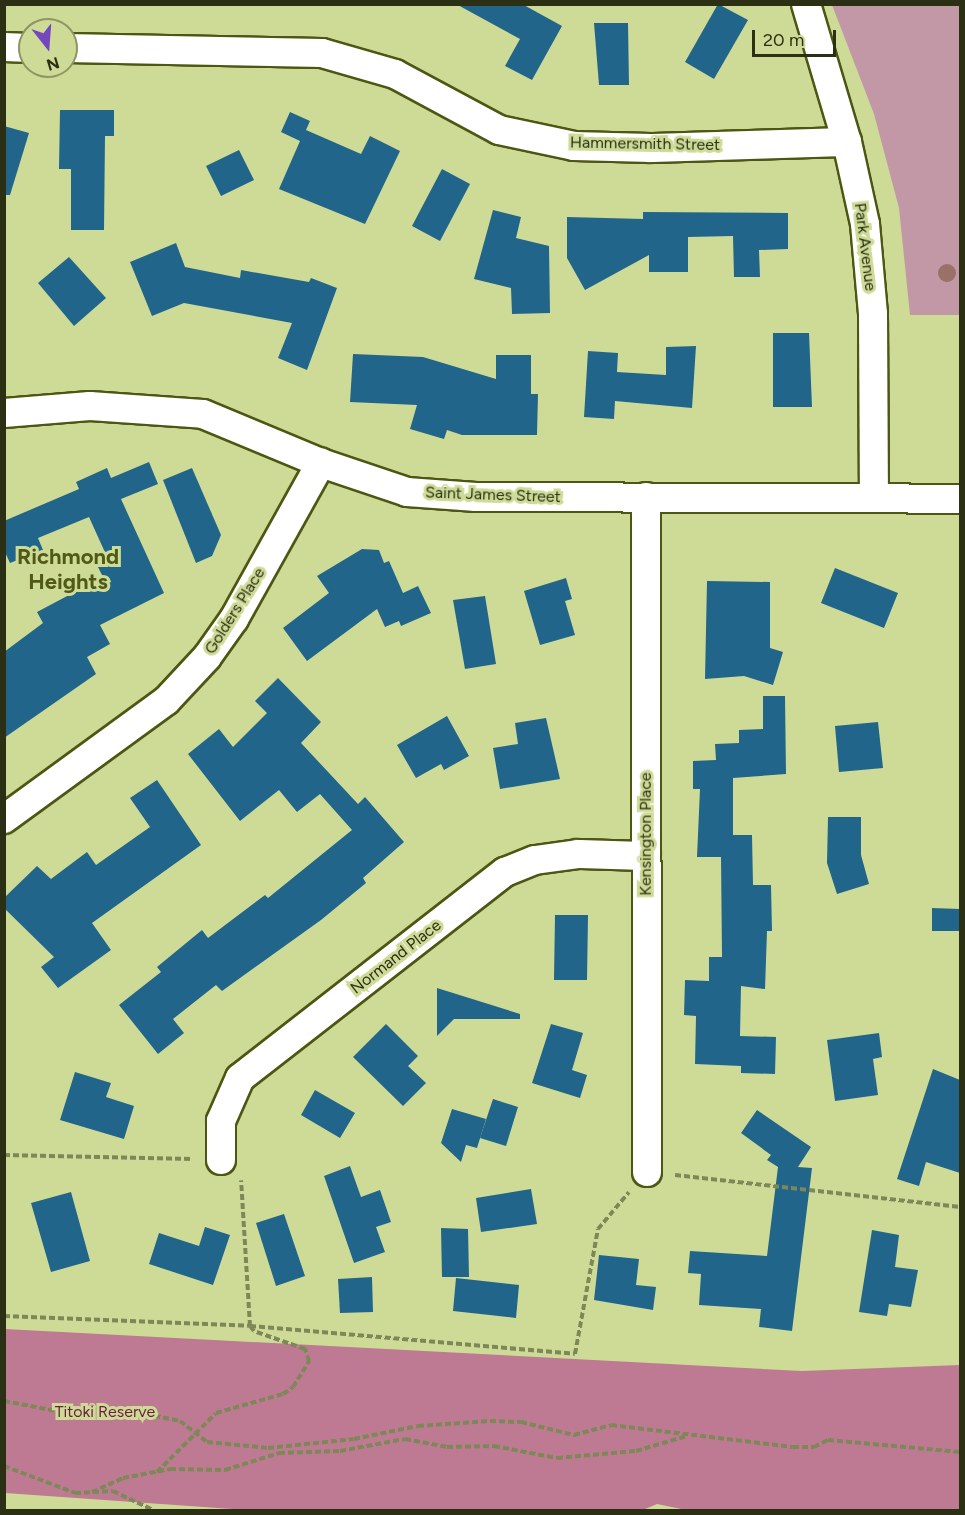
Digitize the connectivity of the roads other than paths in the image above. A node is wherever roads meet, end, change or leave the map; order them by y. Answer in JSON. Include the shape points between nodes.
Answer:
{"nodes":[{"id":1,"x":806,"y":4,"type":"edge"},
{"id":2,"x":78,"y":48,"type":"edge"},
{"id":3,"x":847,"y":142,"type":"junction"},
{"id":4,"x":4,"y":413,"type":"edge"},
{"id":5,"x":321,"y":463,"type":"junction"},
{"id":6,"x":874,"y":496,"type":"junction"},
{"id":7,"x":646,"y":497,"type":"junction"},
{"id":8,"x":960,"y":499,"type":"edge"},
{"id":9,"x":4,"y":819,"type":"edge"},
{"id":10,"x":646,"y":856,"type":"junction"},
{"id":11,"x":221,"y":1160,"type":"road end"},
{"id":12,"x":647,"y":1172,"type":"road end"}],
"edges":[{"from":1,"to":3,"type":"street","name":"Park Avenue"},
{"from":2,"to":3,"type":"street","name":"Hammersmith Street","via":[[322,53],[395,74],[499,130],[574,146],[651,148]]},
{"from":3,"to":6,"type":"street","name":"Park Avenue","via":[[864,224],[873,314]]},
{"from":4,"to":5,"type":"street","name":"Saint James Street","via":[[90,406],[203,414]]},
{"from":5,"to":7,"type":"street","name":"Saint James Street","via":[[407,492],[476,497]]},
{"from":5,"to":9,"type":"street","name":"Golders Place","via":[[234,619],[207,657],[166,701]]},
{"from":6,"to":7,"type":"street","name":"Saint James Street"},
{"from":6,"to":8,"type":"street","name":"Saint James Street"},
{"from":7,"to":10,"type":"street","name":"Kensington Place"},
{"from":10,"to":11,"type":"street","name":"Normand Place","via":[[578,854],[535,860],[505,872],[240,1078],[221,1121]]},
{"from":10,"to":12,"type":"street","name":"Kensington Place"}]}
